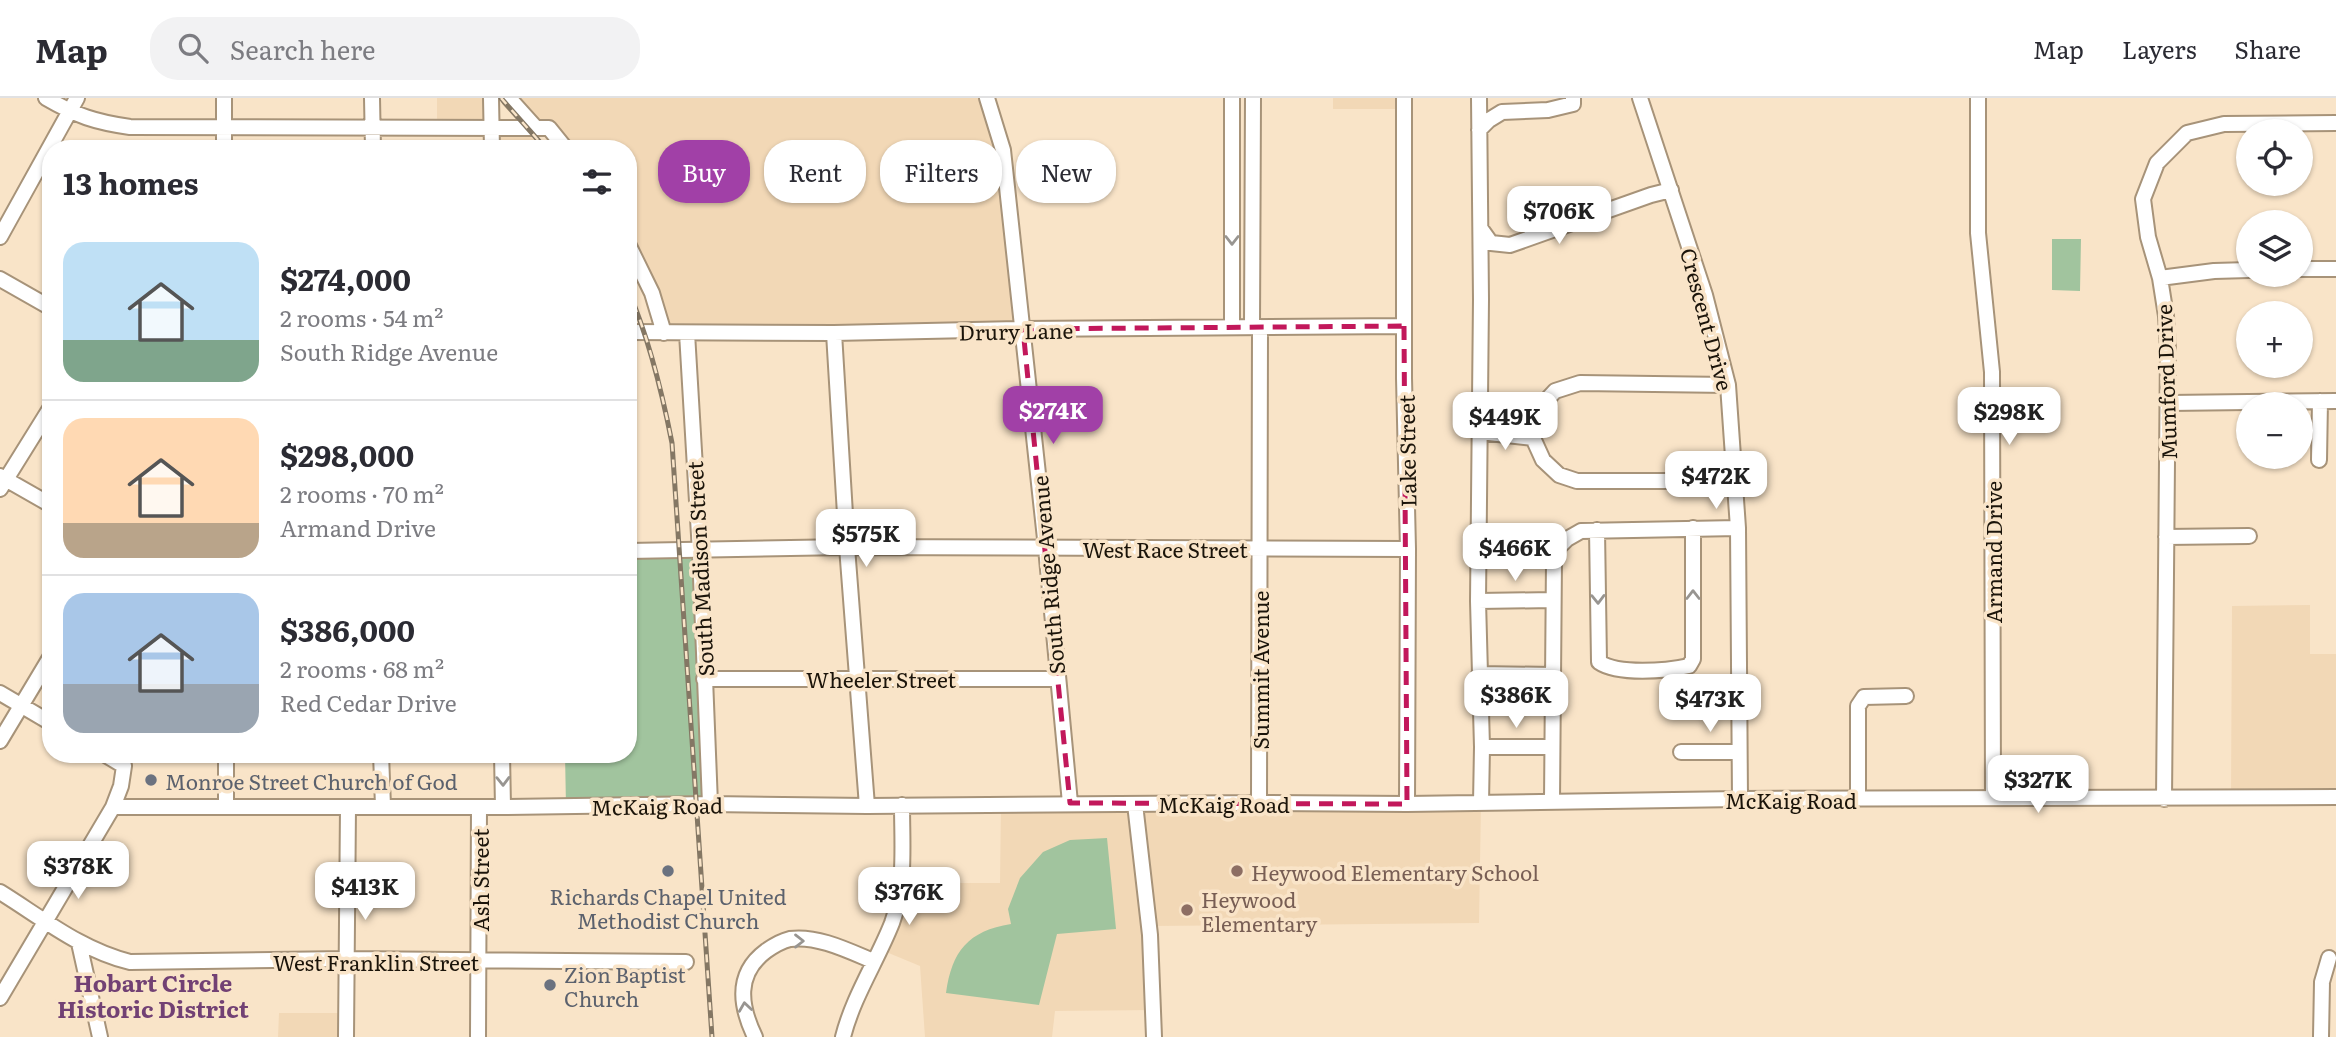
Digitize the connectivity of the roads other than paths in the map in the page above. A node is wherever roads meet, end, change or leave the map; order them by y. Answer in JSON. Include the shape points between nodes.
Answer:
{"nodes":[{"id":1,"x":46,"y":98,"type":"edge"},
{"id":2,"x":77,"y":98,"type":"edge"},
{"id":3,"x":225,"y":98,"type":"edge"},
{"id":4,"x":372,"y":98,"type":"edge"},
{"id":5,"x":491,"y":98,"type":"edge"},
{"id":6,"x":509,"y":98,"type":"edge"},
{"id":7,"x":987,"y":98,"type":"edge"},
{"id":8,"x":1232,"y":98,"type":"edge"},
{"id":9,"x":1253,"y":98,"type":"edge"},
{"id":10,"x":1404,"y":98,"type":"edge"},
{"id":11,"x":1479,"y":98,"type":"edge"},
{"id":12,"x":1573,"y":98,"type":"edge"},
{"id":13,"x":1640,"y":98,"type":"edge"},
{"id":14,"x":1978,"y":98,"type":"edge"},
{"id":15,"x":69,"y":111,"type":"junction"},
{"id":16,"x":2336,"y":123,"type":"edge"},
{"id":17,"x":224,"y":127,"type":"junction"},
{"id":18,"x":491,"y":127,"type":"junction"},
{"id":19,"x":373,"y":128,"type":"junction"},
{"id":20,"x":542,"y":128,"type":"junction"},
{"id":21,"x":1479,"y":130,"type":"junction"},
{"id":22,"x":53,"y":140,"type":"edge"},
{"id":23,"x":224,"y":140,"type":"edge"},
{"id":24,"x":373,"y":140,"type":"edge"},
{"id":25,"x":492,"y":140,"type":"edge"},
{"id":26,"x":556,"y":140,"type":"edge"},
{"id":27,"x":42,"y":160,"type":"edge"},
{"id":28,"x":1671,"y":190,"type":"junction"},
{"id":29,"x":1481,"y":229,"type":"junction"},
{"id":30,"x":0,"y":237,"type":"edge"},
{"id":31,"x":637,"y":262,"type":"edge"},
{"id":32,"x":2313,"y":269,"type":"edge"},
{"id":33,"x":2336,"y":269,"type":"edge"},
{"id":34,"x":2236,"y":270,"type":"edge"},
{"id":35,"x":2160,"y":278,"type":"junction"},
{"id":36,"x":0,"y":279,"type":"edge"},
{"id":37,"x":42,"y":303,"type":"edge"},
{"id":38,"x":1404,"y":326,"type":"junction"},
{"id":39,"x":1232,"y":327,"type":"junction"},
{"id":40,"x":1256,"y":327,"type":"junction"},
{"id":41,"x":1023,"y":329,"type":"junction"},
{"id":42,"x":637,"y":332,"type":"edge"},
{"id":43,"x":664,"y":333,"type":"junction"},
{"id":44,"x":687,"y":333,"type":"junction"},
{"id":45,"x":834,"y":333,"type":"junction"},
{"id":46,"x":1728,"y":385,"type":"junction"},
{"id":47,"x":2320,"y":401,"type":"junction"},
{"id":48,"x":2336,"y":401,"type":"edge"},
{"id":49,"x":2169,"y":403,"type":"junction"},
{"id":50,"x":42,"y":421,"type":"edge"},
{"id":51,"x":1480,"y":432,"type":"junction"},
{"id":52,"x":1533,"y":438,"type":"junction"},
{"id":53,"x":2319,"y":460,"type":"dead end"},
{"id":54,"x":2,"y":481,"type":"edge"},
{"id":55,"x":1736,"y":481,"type":"junction"},
{"id":56,"x":42,"y":501,"type":"edge"},
{"id":57,"x":1693,"y":528,"type":"junction"},
{"id":58,"x":1738,"y":528,"type":"junction"},
{"id":59,"x":1597,"y":530,"type":"junction"},
{"id":60,"x":2249,"y":536,"type":"dead end"},
{"id":61,"x":2166,"y":537,"type":"junction"},
{"id":62,"x":1259,"y":547,"type":"junction"},
{"id":63,"x":847,"y":548,"type":"junction"},
{"id":64,"x":1046,"y":548,"type":"junction"},
{"id":65,"x":1408,"y":549,"type":"junction"},
{"id":66,"x":637,"y":551,"type":"edge"},
{"id":67,"x":700,"y":552,"type":"junction"},
{"id":68,"x":1553,"y":600,"type":"junction"},
{"id":69,"x":1478,"y":601,"type":"junction"},
{"id":70,"x":42,"y":671,"type":"edge"},
{"id":71,"x":1479,"y":674,"type":"junction"},
{"id":72,"x":1553,"y":675,"type":"junction"},
{"id":73,"x":857,"y":678,"type":"junction"},
{"id":74,"x":704,"y":679,"type":"junction"},
{"id":75,"x":1057,"y":679,"type":"junction"},
{"id":76,"x":0,"y":693,"type":"edge"},
{"id":77,"x":1906,"y":696,"type":"dead end"},
{"id":78,"x":21,"y":706,"type":"junction"},
{"id":79,"x":42,"y":718,"type":"edge"},
{"id":80,"x":0,"y":741,"type":"edge"},
{"id":81,"x":1482,"y":747,"type":"junction"},
{"id":82,"x":1551,"y":747,"type":"junction"},
{"id":83,"x":1681,"y":752,"type":"dead end"},
{"id":84,"x":1740,"y":752,"type":"junction"},
{"id":85,"x":119,"y":763,"type":"edge"},
{"id":86,"x":226,"y":763,"type":"edge"},
{"id":87,"x":382,"y":763,"type":"edge"},
{"id":88,"x":502,"y":763,"type":"edge"},
{"id":89,"x":1993,"y":797,"type":"junction"},
{"id":90,"x":2336,"y":797,"type":"edge"},
{"id":91,"x":1740,"y":799,"type":"junction"},
{"id":92,"x":1858,"y":799,"type":"junction"},
{"id":93,"x":2164,"y":799,"type":"junction"},
{"id":94,"x":1552,"y":801,"type":"junction"},
{"id":95,"x":1070,"y":803,"type":"junction"},
{"id":96,"x":1259,"y":803,"type":"junction"},
{"id":97,"x":1481,"y":803,"type":"junction"},
{"id":98,"x":710,"y":804,"type":"junction"},
{"id":99,"x":1135,"y":804,"type":"junction"},
{"id":100,"x":1407,"y":804,"type":"junction"},
{"id":101,"x":902,"y":805,"type":"junction"},
{"id":102,"x":383,"y":806,"type":"junction"},
{"id":103,"x":867,"y":806,"type":"junction"},
{"id":104,"x":113,"y":807,"type":"junction"},
{"id":105,"x":226,"y":807,"type":"junction"},
{"id":106,"x":348,"y":807,"type":"junction"},
{"id":107,"x":479,"y":807,"type":"junction"},
{"id":108,"x":503,"y":807,"type":"junction"},
{"id":109,"x":0,"y":892,"type":"edge"},
{"id":110,"x":46,"y":920,"type":"junction"},
{"id":111,"x":79,"y":943,"type":"junction"},
{"id":112,"x":2329,"y":958,"type":"dead end"},
{"id":113,"x":347,"y":959,"type":"junction"},
{"id":114,"x":479,"y":961,"type":"junction"},
{"id":115,"x":873,"y":961,"type":"junction"},
{"id":116,"x":686,"y":962,"type":"dead end"},
{"id":117,"x":0,"y":998,"type":"edge"},
{"id":118,"x":100,"y":1037,"type":"edge"},
{"id":119,"x":346,"y":1037,"type":"edge"},
{"id":120,"x":478,"y":1037,"type":"edge"},
{"id":121,"x":755,"y":1037,"type":"edge"},
{"id":122,"x":844,"y":1037,"type":"edge"},
{"id":123,"x":1154,"y":1037,"type":"edge"},
{"id":124,"x":2321,"y":1037,"type":"edge"}],
"edges":[{"from":1,"to":15,"type":"street"},
{"from":2,"to":15,"type":"street"},
{"from":3,"to":17,"type":"street"},
{"from":4,"to":19,"type":"street"},
{"from":5,"to":18,"type":"street"},
{"from":6,"to":20,"type":"street"},
{"from":7,"to":41,"type":"street","name":"South Ridge Avenue","via":[[1003,150]]},
{"from":8,"to":39,"type":"street","one_way":true},
{"from":9,"to":40,"type":"street","name":"Summit Avenue"},
{"from":10,"to":38,"type":"street","name":"Lake Street"},
{"from":11,"to":21,"type":"street"},
{"from":12,"to":21,"type":"street","via":[[1573,104],[1548,110],[1502,112]]},
{"from":13,"to":28,"type":"street","name":"Crescent Drive"},
{"from":14,"to":89,"type":"street","name":"Armand Drive","via":[[1978,233],[1992,372]]},
{"from":15,"to":17,"type":"street","via":[[95,122],[130,127]]},
{"from":15,"to":22,"type":"street"},
{"from":16,"to":35,"type":"street","name":"Mumford Drive","via":[[2224,124],[2187,133],[2157,163],[2143,199]]},
{"from":17,"to":19,"type":"street"},
{"from":17,"to":23,"type":"street"},
{"from":18,"to":19,"type":"street"},
{"from":18,"to":20,"type":"street"},
{"from":18,"to":25,"type":"street"},
{"from":19,"to":24,"type":"street"},
{"from":20,"to":26,"type":"street"},
{"from":21,"to":29,"type":"street"},
{"from":27,"to":30,"type":"street"},
{"from":28,"to":29,"type":"street","via":[[1510,245],[1491,243]]},
{"from":28,"to":46,"type":"street","name":"Crescent Drive"},
{"from":29,"to":51,"type":"street"},
{"from":31,"to":43,"type":"street"},
{"from":32,"to":33,"type":"street"},
{"from":34,"to":35,"type":"street"},
{"from":35,"to":49,"type":"street","name":"Mumford Drive"},
{"from":36,"to":37,"type":"street"},
{"from":38,"to":40,"type":"street","name":"Drury Lane"},
{"from":38,"to":65,"type":"street","name":"Lake Street"},
{"from":39,"to":40,"type":"street","name":"Drury Lane"},
{"from":39,"to":41,"type":"street","name":"Drury Lane"},
{"from":40,"to":62,"type":"street","name":"Summit Avenue"},
{"from":41,"to":45,"type":"street","name":"Drury Lane"},
{"from":41,"to":64,"type":"street","name":"South Ridge Avenue"},
{"from":42,"to":43,"type":"street","name":"Drury Lane"},
{"from":43,"to":44,"type":"street","name":"Drury Lane"},
{"from":44,"to":45,"type":"street","name":"Drury Lane"},
{"from":44,"to":67,"type":"street","name":"South Madison Street"},
{"from":45,"to":63,"type":"street"},
{"from":46,"to":52,"type":"street","via":[[1580,383],[1555,391],[1542,405]]},
{"from":46,"to":55,"type":"street","name":"Crescent Drive"},
{"from":47,"to":48,"type":"street"},
{"from":47,"to":49,"type":"street"},
{"from":47,"to":53,"type":"street"},
{"from":49,"to":61,"type":"street","name":"Mumford Drive"},
{"from":50,"to":54,"type":"street"},
{"from":51,"to":52,"type":"street"},
{"from":51,"to":69,"type":"street"},
{"from":52,"to":55,"type":"street","via":[[1543,460],[1559,475],[1577,481]]},
{"from":54,"to":56,"type":"street"},
{"from":55,"to":58,"type":"street","name":"Crescent Drive"},
{"from":57,"to":58,"type":"street"},
{"from":57,"to":59,"type":"street"},
{"from":59,"to":57,"type":"street","one_way":true,"via":[[1599,662],[1615,670],[1675,669],[1689,666],[1693,659]]},
{"from":58,"to":84,"type":"street","name":"Crescent Drive"},
{"from":59,"to":68,"type":"street","via":[[1581,531],[1559,547],[1554,560]]},
{"from":60,"to":61,"type":"street"},
{"from":61,"to":93,"type":"street","name":"Mumford Drive"},
{"from":62,"to":64,"type":"street","name":"West Race Street"},
{"from":62,"to":65,"type":"street","name":"West Race Street"},
{"from":62,"to":96,"type":"street","name":"Summit Avenue"},
{"from":63,"to":64,"type":"street","name":"West Race Street"},
{"from":63,"to":67,"type":"street","name":"West Race Street"},
{"from":63,"to":73,"type":"street"},
{"from":64,"to":75,"type":"street","name":"South Ridge Avenue"},
{"from":65,"to":100,"type":"street","name":"Lake Street"},
{"from":66,"to":67,"type":"street","name":"West Race Street"},
{"from":67,"to":74,"type":"street","name":"South Madison Street"},
{"from":68,"to":69,"type":"street"},
{"from":68,"to":72,"type":"street"},
{"from":69,"to":71,"type":"street"},
{"from":70,"to":78,"type":"street"},
{"from":71,"to":72,"type":"street"},
{"from":71,"to":81,"type":"street"},
{"from":72,"to":82,"type":"street"},
{"from":73,"to":74,"type":"street","name":"Wheeler Street"},
{"from":73,"to":75,"type":"street","name":"Wheeler Street"},
{"from":73,"to":103,"type":"street"},
{"from":74,"to":98,"type":"street","name":"South Madison Street"},
{"from":75,"to":95,"type":"street","name":"South Ridge Avenue"},
{"from":76,"to":78,"type":"street"},
{"from":77,"to":92,"type":"street","via":[[1864,697],[1858,706]]},
{"from":78,"to":79,"type":"street"},
{"from":78,"to":80,"type":"street"},
{"from":81,"to":82,"type":"street"},
{"from":81,"to":97,"type":"street"},
{"from":82,"to":94,"type":"street"},
{"from":83,"to":84,"type":"street"},
{"from":84,"to":91,"type":"street","name":"Crescent Drive"},
{"from":85,"to":104,"type":"street","via":[[124,766]]},
{"from":86,"to":105,"type":"street"},
{"from":87,"to":102,"type":"street"},
{"from":88,"to":108,"type":"street","one_way":true},
{"from":89,"to":92,"type":"street","name":"McKaig Road"},
{"from":89,"to":93,"type":"street","name":"McKaig Road"},
{"from":90,"to":93,"type":"street","name":"McKaig Road"},
{"from":91,"to":92,"type":"street","name":"McKaig Road"},
{"from":91,"to":94,"type":"street","name":"McKaig Road"},
{"from":94,"to":97,"type":"street","name":"McKaig Road"},
{"from":95,"to":99,"type":"street","name":"McKaig Road"},
{"from":95,"to":101,"type":"street","name":"McKaig Road"},
{"from":96,"to":99,"type":"street","name":"McKaig Road"},
{"from":96,"to":100,"type":"street","name":"McKaig Road"},
{"from":97,"to":100,"type":"street","name":"McKaig Road"},
{"from":98,"to":103,"type":"street","name":"McKaig Road"},
{"from":98,"to":108,"type":"street","name":"McKaig Road"},
{"from":99,"to":123,"type":"street","via":[[1150,935]]},
{"from":101,"to":103,"type":"street","name":"McKaig Road"},
{"from":101,"to":115,"type":"street","via":[[902,883],[892,922]]},
{"from":102,"to":106,"type":"street","name":"McKaig Road"},
{"from":102,"to":107,"type":"street","name":"McKaig Road"},
{"from":104,"to":105,"type":"street","name":"McKaig Road"},
{"from":104,"to":110,"type":"street"},
{"from":105,"to":106,"type":"street","name":"McKaig Road"},
{"from":106,"to":113,"type":"street"},
{"from":107,"to":108,"type":"street","name":"McKaig Road"},
{"from":107,"to":114,"type":"street","name":"Ash Street"},
{"from":109,"to":110,"type":"street","name":"West Franklin Street"},
{"from":110,"to":111,"type":"street","name":"West Franklin Street"},
{"from":110,"to":117,"type":"street"},
{"from":111,"to":113,"type":"street","name":"West Franklin Street","via":[[130,962]]},
{"from":111,"to":118,"type":"street"},
{"from":112,"to":124,"type":"street","via":[[2322,982]]},
{"from":113,"to":114,"type":"street","name":"West Franklin Street"},
{"from":113,"to":119,"type":"street"},
{"from":114,"to":116,"type":"street","name":"West Franklin Street"},
{"from":114,"to":120,"type":"street","name":"Ash Street"},
{"from":121,"to":115,"type":"street","one_way":true,"via":[[745,1016],[746,975],[755,959],[772,947],[790,939],[815,941]]},
{"from":115,"to":122,"type":"street"}]}
